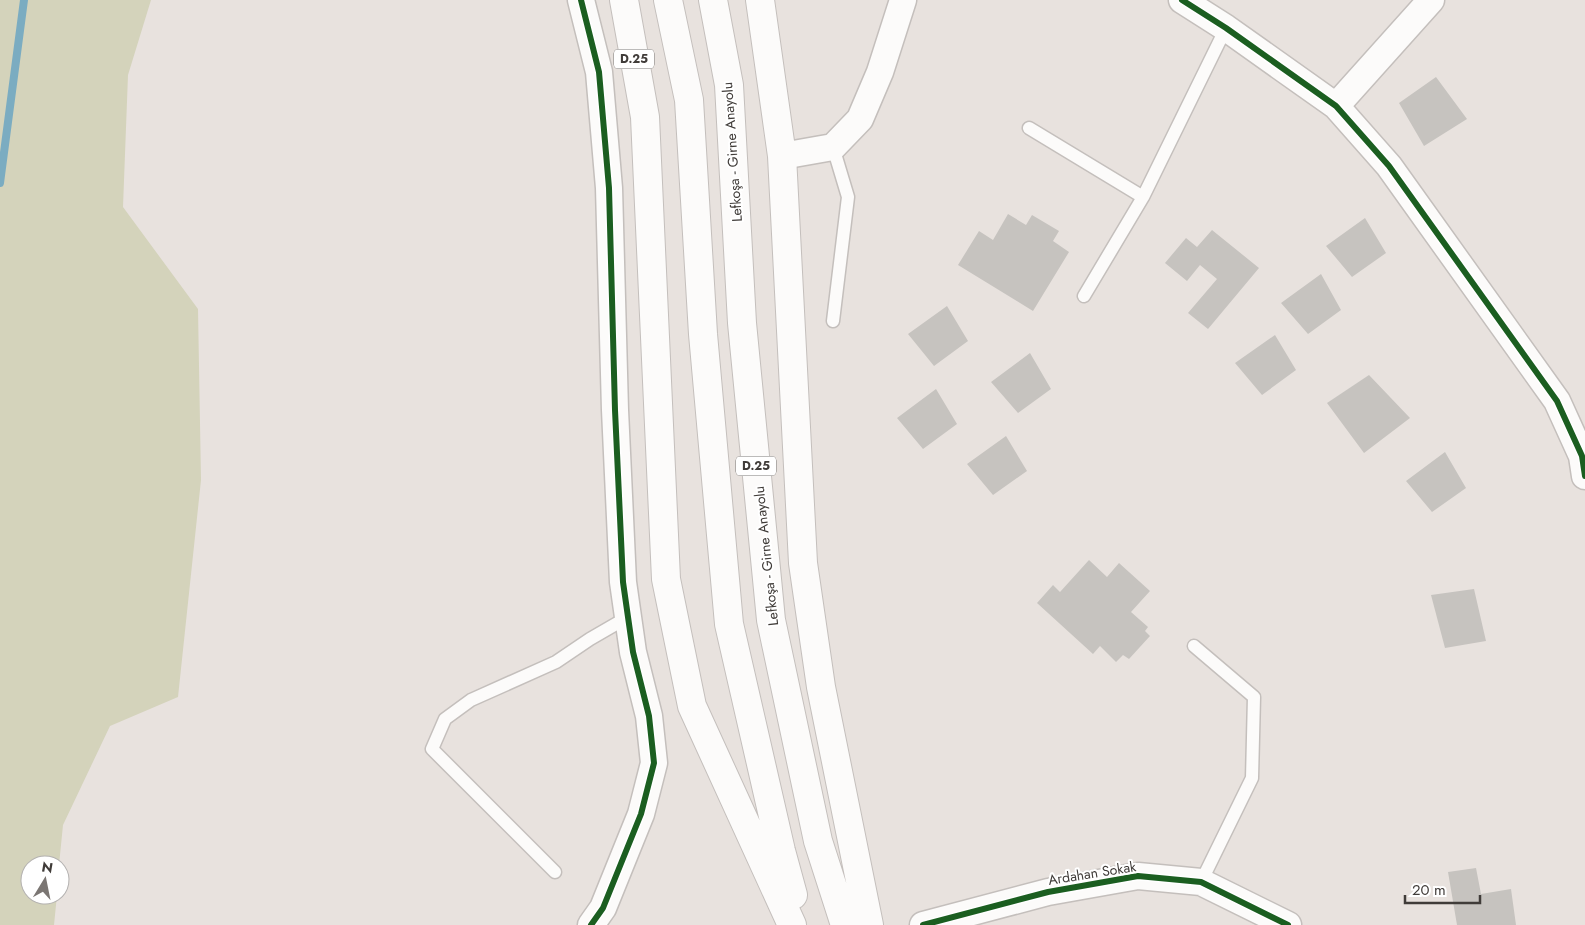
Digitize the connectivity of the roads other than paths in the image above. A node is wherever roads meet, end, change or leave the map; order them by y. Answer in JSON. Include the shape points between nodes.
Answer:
{"nodes":[{"id":1,"x":581,"y":0,"type":"edge"},
{"id":2,"x":624,"y":0,"type":"edge"},
{"id":3,"x":668,"y":0,"type":"edge"},
{"id":4,"x":713,"y":0,"type":"edge"},
{"id":5,"x":760,"y":0,"type":"edge"},
{"id":6,"x":903,"y":0,"type":"edge"},
{"id":7,"x":1182,"y":0,"type":"edge"},
{"id":8,"x":1431,"y":0,"type":"edge"},
{"id":9,"x":1226,"y":28,"type":"junction"},
{"id":10,"x":1336,"y":106,"type":"junction"},
{"id":11,"x":1029,"y":128,"type":"dead end"},
{"id":12,"x":834,"y":147,"type":"junction"},
{"id":13,"x":782,"y":156,"type":"junction"},
{"id":14,"x":1143,"y":198,"type":"junction"},
{"id":15,"x":1084,"y":296,"type":"dead end"},
{"id":16,"x":832,"y":321,"type":"dead end"},
{"id":17,"x":1585,"y":476,"type":"edge"},
{"id":18,"x":628,"y":617,"type":"junction"},
{"id":19,"x":1194,"y":646,"type":"dead end"},
{"id":20,"x":555,"y":872,"type":"dead end"},
{"id":21,"x":1202,"y":882,"type":"junction"},
{"id":22,"x":591,"y":925,"type":"edge"},
{"id":23,"x":792,"y":925,"type":"edge"},
{"id":24,"x":802,"y":925,"type":"edge"},
{"id":25,"x":845,"y":925,"type":"edge"},
{"id":26,"x":869,"y":925,"type":"edge"},
{"id":27,"x":923,"y":925,"type":"edge"},
{"id":28,"x":1288,"y":925,"type":"edge"}],
"edges":[{"from":1,"to":18,"type":"street","via":[[599,72],[609,188],[615,410],[623,582]]},
{"from":2,"to":23,"type":"highway","number":"D.25","via":[[645,117],[666,579],[692,706]]},
{"from":3,"to":24,"type":"highway","number":"D.25","via":[[689,100],[703,334],[729,624],[781,851]]},
{"from":4,"to":25,"type":"highway","name":"Lefkoşa - Girne Anayolu","number":"D.25","via":[[729,85],[742,323],[771,620],[818,840]]},
{"from":5,"to":13,"type":"highway"},
{"from":6,"to":12,"type":"street","via":[[880,72],[860,119]]},
{"from":7,"to":9,"type":"street"},
{"from":8,"to":10,"type":"street"},
{"from":9,"to":10,"type":"street"},
{"from":9,"to":14,"type":"lane"},
{"from":10,"to":17,"type":"street","via":[[1388,166],[1557,401],[1582,456]]},
{"from":11,"to":14,"type":"lane"},
{"from":12,"to":13,"type":"street"},
{"from":12,"to":16,"type":"lane","via":[[848,197]]},
{"from":13,"to":26,"type":"highway","via":[[803,563],[821,687]]},
{"from":14,"to":15,"type":"lane"},
{"from":18,"to":20,"type":"lane","via":[[556,662],[471,700],[445,719],[432,749]]},
{"from":18,"to":22,"type":"street","via":[[649,716],[654,763],[641,814],[602,908]]},
{"from":19,"to":21,"type":"lane","via":[[1254,697],[1252,778]]},
{"from":21,"to":27,"type":"street","name":"Ardahan Sokak","via":[[1138,876],[1048,892]]},
{"from":21,"to":28,"type":"street","name":"Ardahan Sokak"}]}
